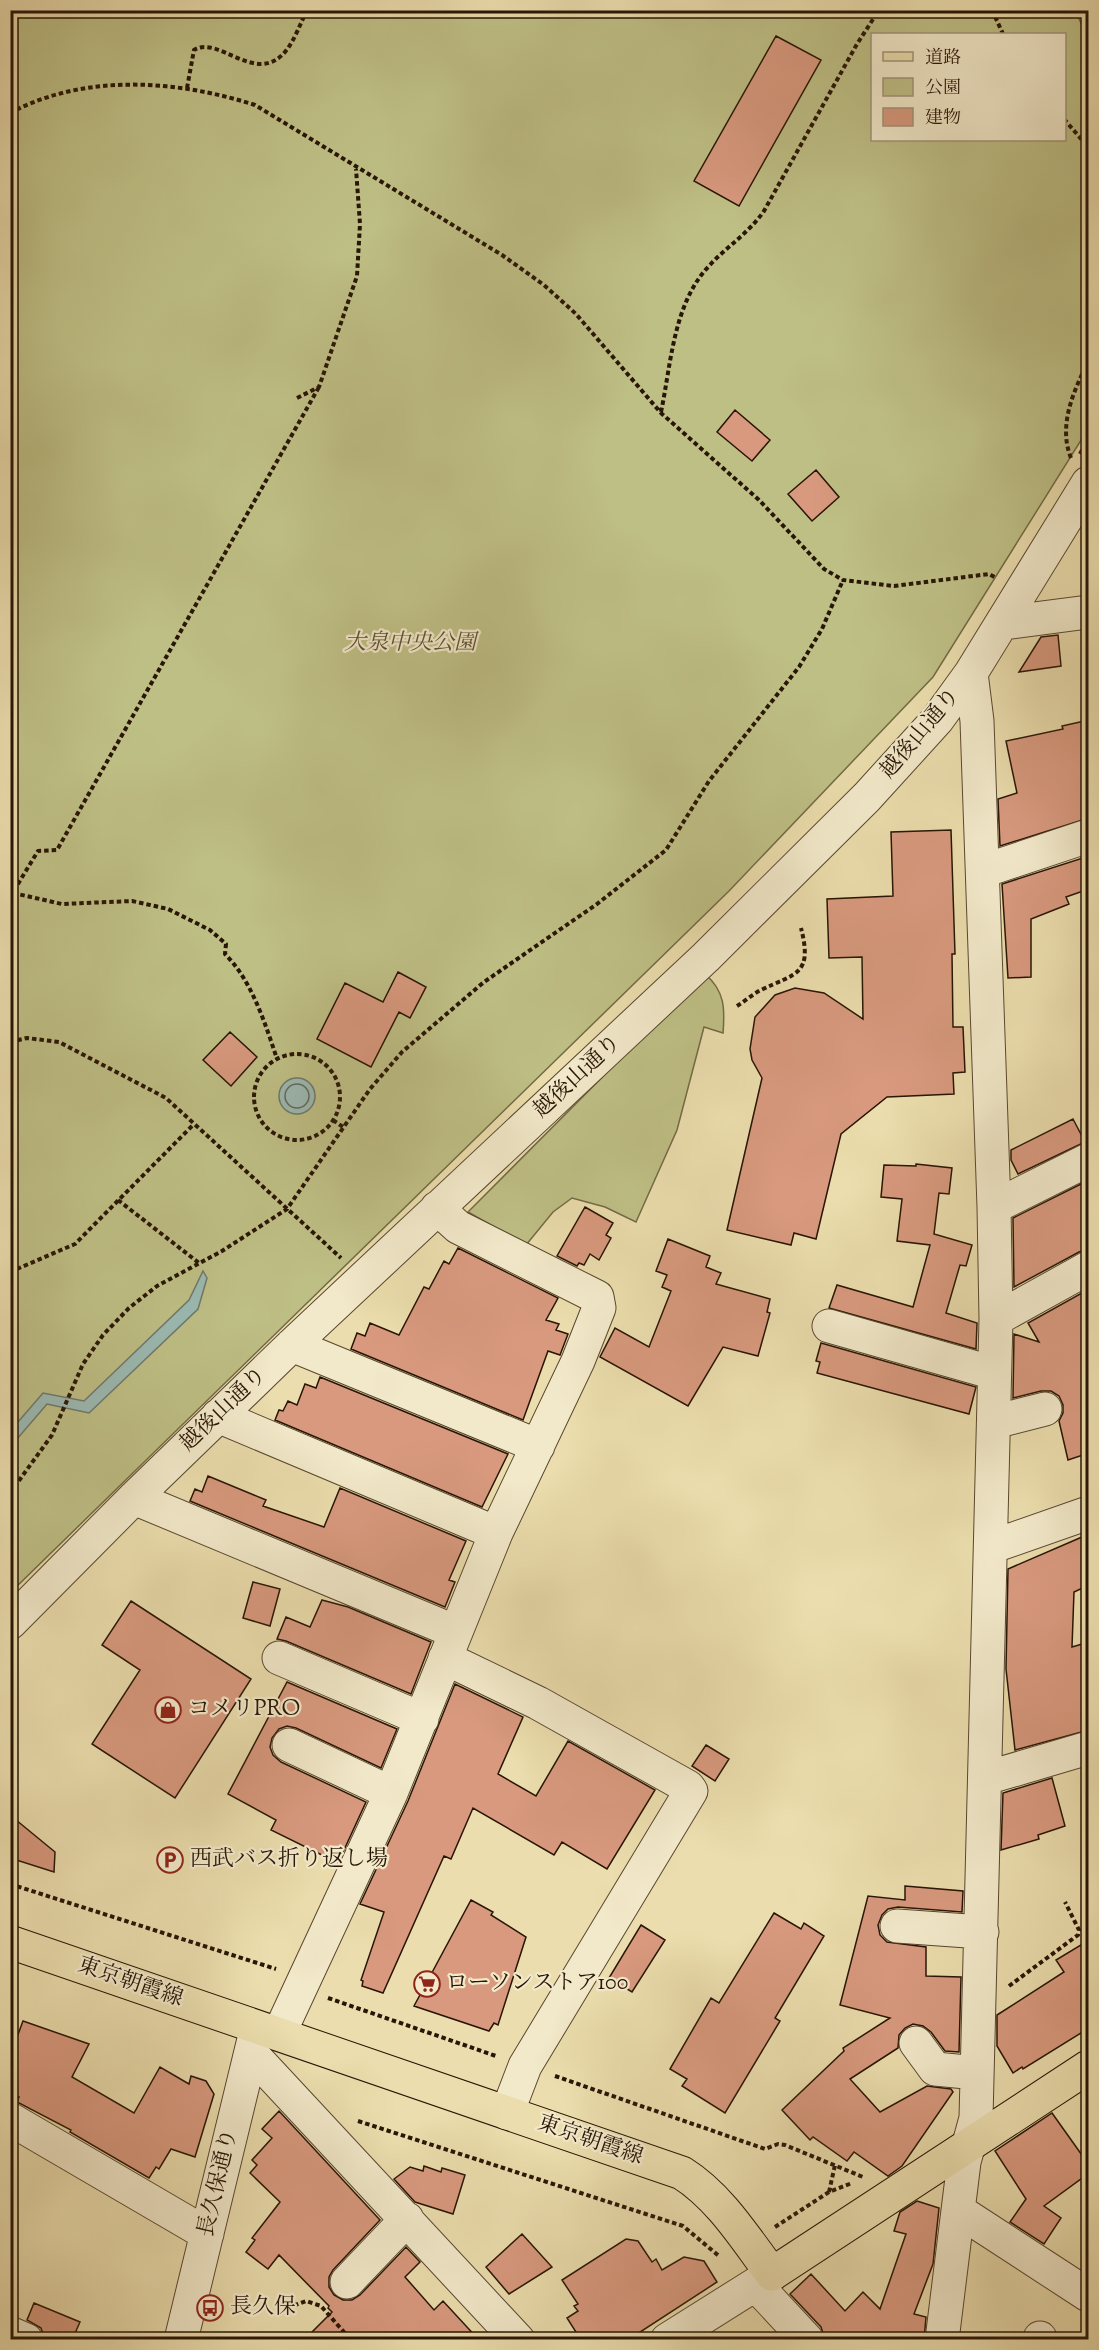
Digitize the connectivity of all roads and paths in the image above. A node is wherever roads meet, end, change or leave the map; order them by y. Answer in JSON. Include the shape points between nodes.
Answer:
{"nodes":[{"id":1,"x":307,"y":10,"type":"edge"},
{"id":2,"x":879,"y":10,"type":"edge"},
{"id":3,"x":992,"y":10,"type":"edge"},
{"id":4,"x":1003,"y":33,"type":"edge"},
{"id":5,"x":187,"y":88,"type":"junction"},
{"id":6,"x":10,"y":113,"type":"edge"},
{"id":7,"x":1066,"y":120,"type":"edge"},
{"id":8,"x":1089,"y":147,"type":"edge"},
{"id":9,"x":356,"y":168,"type":"junction"},
{"id":10,"x":1089,"y":362,"type":"edge"},
{"id":11,"x":319,"y":387,"type":"junction"},
{"id":12,"x":297,"y":398,"type":"dead end"},
{"id":13,"x":661,"y":413,"type":"junction"},
{"id":14,"x":1088,"y":485,"type":"edge"},
{"id":15,"x":843,"y":580,"type":"junction"},
{"id":16,"x":1023,"y":592,"type":"junction"},
{"id":17,"x":1089,"y":612,"type":"edge"},
{"id":18,"x":1004,"y":623,"type":"junction"},
{"id":19,"x":971,"y":673,"type":"junction"},
{"id":20,"x":1089,"y":836,"type":"edge"},
{"id":21,"x":983,"y":871,"type":"junction"},
{"id":22,"x":12,"y":895,"type":"edge"},
{"id":23,"x":801,"y":928,"type":"dead end"},
{"id":24,"x":737,"y":1006,"type":"dead end"},
{"id":25,"x":10,"y":1042,"type":"edge"},
{"id":26,"x":277,"y":1059,"type":"junction"},
{"id":27,"x":333,"y":1120,"type":"junction"},
{"id":28,"x":194,"y":1124,"type":"junction"},
{"id":29,"x":343,"y":1127,"type":"junction"},
{"id":30,"x":1089,"y":1160,"type":"edge"},
{"id":31,"x":118,"y":1200,"type":"junction"},
{"id":32,"x":994,"y":1207,"type":"junction"},
{"id":33,"x":437,"y":1208,"type":"junction"},
{"id":34,"x":286,"y":1209,"type":"junction"},
{"id":35,"x":199,"y":1263,"type":"junction"},
{"id":36,"x":1089,"y":1268,"type":"edge"},
{"id":37,"x":10,"y":1272,"type":"edge"},
{"id":38,"x":363,"y":1278,"type":"junction"},
{"id":39,"x":996,"y":1319,"type":"junction"},
{"id":40,"x":829,"y":1326,"type":"dead end"},
{"id":41,"x":292,"y":1345,"type":"junction"},
{"id":42,"x":994,"y":1373,"type":"junction"},
{"id":43,"x":1045,"y":1409,"type":"dead end"},
{"id":44,"x":218,"y":1416,"type":"junction"},
{"id":45,"x":994,"y":1422,"type":"junction"},
{"id":46,"x":538,"y":1446,"type":"junction"},
{"id":47,"x":10,"y":1493,"type":"edge"},
{"id":48,"x":134,"y":1498,"type":"junction"},
{"id":49,"x":1089,"y":1513,"type":"edge"},
{"id":50,"x":496,"y":1533,"type":"junction"},
{"id":51,"x":992,"y":1547,"type":"junction"},
{"id":52,"x":10,"y":1623,"type":"edge"},
{"id":53,"x":451,"y":1645,"type":"junction"},
{"id":54,"x":279,"y":1658,"type":"dead end"},
{"id":55,"x":422,"y":1719,"type":"junction"},
{"id":56,"x":289,"y":1745,"type":"dead end"},
{"id":57,"x":1089,"y":1748,"type":"edge"},
{"id":58,"x":986,"y":1778,"type":"junction"},
{"id":59,"x":391,"y":1793,"type":"junction"},
{"id":60,"x":10,"y":1884,"type":"edge"},
{"id":61,"x":1065,"y":1902,"type":"dead end"},
{"id":62,"x":897,"y":1926,"type":"dead end"},
{"id":63,"x":982,"y":1932,"type":"junction"},
{"id":64,"x":10,"y":1942,"type":"edge"},
{"id":65,"x":304,"y":1979,"type":"junction"},
{"id":66,"x":980,"y":2000,"type":"junction"},
{"id":67,"x":262,"y":2038,"type":"junction"},
{"id":68,"x":915,"y":2043,"type":"dead end"},
{"id":69,"x":525,"y":2066,"type":"junction"},
{"id":70,"x":1089,"y":2067,"type":"edge"},
{"id":71,"x":978,"y":2073,"type":"junction"},
{"id":72,"x":507,"y":2113,"type":"junction"},
{"id":73,"x":10,"y":2119,"type":"edge"},
{"id":74,"x":354,"y":2120,"type":"dead end"},
{"id":75,"x":972,"y":2143,"type":"junction"},
{"id":76,"x":835,"y":2165,"type":"junction"},
{"id":77,"x":862,"y":2176,"type":"junction"},
{"id":78,"x":829,"y":2192,"type":"junction"},
{"id":79,"x":889,"y":2196,"type":"junction"},
{"id":80,"x":959,"y":2211,"type":"junction"},
{"id":81,"x":407,"y":2219,"type":"junction"},
{"id":82,"x":207,"y":2234,"type":"junction"},
{"id":83,"x":749,"y":2244,"type":"junction"},
{"id":84,"x":764,"y":2279,"type":"junction"},
{"id":85,"x":347,"y":2282,"type":"dead end"},
{"id":86,"x":1089,"y":2295,"type":"edge"},
{"id":87,"x":287,"y":2308,"type":"dead end"},
{"id":88,"x":10,"y":2333,"type":"edge"},
{"id":89,"x":26,"y":2340,"type":"edge"},
{"id":90,"x":181,"y":2340,"type":"edge"},
{"id":91,"x":351,"y":2340,"type":"edge"},
{"id":92,"x":518,"y":2340,"type":"edge"},
{"id":93,"x":667,"y":2340,"type":"edge"},
{"id":94,"x":807,"y":2340,"type":"edge"},
{"id":95,"x":942,"y":2340,"type":"edge"}],
"edges":[{"from":1,"to":5,"type":"path","via":[[283,55],[272,62],[251,63],[199,47],[191,57]]},
{"from":2,"to":13,"type":"path","via":[[856,44],[764,211],[754,226],[706,268],[686,302]]},
{"from":3,"to":4,"type":"path"},
{"from":5,"to":6,"type":"path","via":[[132,83],[33,101]]},
{"from":5,"to":9,"type":"path","via":[[255,105]]},
{"from":7,"to":8,"type":"path"},
{"from":9,"to":11,"type":"path","via":[[360,224],[357,276]]},
{"from":9,"to":13,"type":"path","via":[[502,255],[544,285],[576,314]]},
{"from":10,"to":14,"type":"path","via":[[1066,422],[1065,440]]},
{"from":11,"to":12,"type":"path"},
{"from":11,"to":22,"type":"path","via":[[57,850],[39,851]]},
{"from":13,"to":15,"type":"path","via":[[751,492],[824,569]]},
{"from":14,"to":16,"type":"street","name":"越後山通り"},
{"from":15,"to":16,"type":"path","via":[[894,586],[989,574]]},
{"from":15,"to":29,"type":"path","via":[[822,629],[799,667],[709,782],[666,850],[597,904],[484,982],[402,1052]]},
{"from":16,"to":18,"type":"street","name":"越後山通り"},
{"from":17,"to":18,"type":"street"},
{"from":18,"to":19,"type":"street","name":"越後山通り"},
{"from":19,"to":21,"type":"street","via":[[977,722]]},
{"from":19,"to":33,"type":"street","name":"越後山通り","via":[[937,720],[867,797],[706,957]]},
{"from":20,"to":21,"type":"street"},
{"from":21,"to":32,"type":"street"},
{"from":22,"to":26,"type":"path","via":[[62,904],[132,900],[168,909],[210,930],[226,944],[225,954],[237,966],[261,1013]]},
{"from":23,"to":24,"type":"path","via":[[805,945],[800,969],[788,980],[761,990]]},
{"from":25,"to":28,"type":"path","via":[[46,1039],[78,1050],[166,1098]]},
{"from":26,"to":27,"type":"path","via":[[308,1055],[329,1068],[339,1093]]},
{"from":26,"to":27,"type":"path","via":[[256,1083],[256,1110],[262,1122],[278,1135],[297,1140],[317,1134]]},
{"from":27,"to":29,"type":"path"},
{"from":28,"to":31,"type":"path"},
{"from":28,"to":34,"type":"path"},
{"from":29,"to":34,"type":"path"},
{"from":30,"to":32,"type":"street"},
{"from":31,"to":35,"type":"path"},
{"from":31,"to":37,"type":"path","via":[[75,1244]]},
{"from":32,"to":39,"type":"street"},
{"from":33,"to":38,"type":"street","name":"越後山通り"},
{"from":33,"to":46,"type":"street","name":"長久保通り","via":[[458,1227],[600,1301],[578,1361]]},
{"from":34,"to":35,"type":"path"},
{"from":34,"to":38,"type":"path"},
{"from":35,"to":47,"type":"path","via":[[157,1286],[103,1335],[83,1364],[52,1435]]},
{"from":36,"to":39,"type":"street"},
{"from":38,"to":41,"type":"street","name":"越後山通り"},
{"from":39,"to":42,"type":"street"},
{"from":40,"to":42,"type":"street"},
{"from":41,"to":44,"type":"street","name":"越後山通り"},
{"from":41,"to":46,"type":"street"},
{"from":42,"to":45,"type":"street"},
{"from":43,"to":45,"type":"street"},
{"from":44,"to":48,"type":"street","name":"越後山通り"},
{"from":44,"to":50,"type":"street"},
{"from":45,"to":51,"type":"street"},
{"from":46,"to":50,"type":"street","name":"長久保通り"},
{"from":48,"to":52,"type":"street","name":"越後山通り"},
{"from":48,"to":53,"type":"street"},
{"from":49,"to":51,"type":"street"},
{"from":50,"to":53,"type":"street","name":"長久保通り"},
{"from":51,"to":58,"type":"street"},
{"from":53,"to":55,"type":"street","name":"長久保通り"},
{"from":53,"to":69,"type":"street","via":[[538,1703],[691,1791]]},
{"from":54,"to":55,"type":"street"},
{"from":55,"to":59,"type":"street","name":"長久保通り"},
{"from":56,"to":59,"type":"street"},
{"from":57,"to":58,"type":"street"},
{"from":58,"to":63,"type":"street"},
{"from":59,"to":65,"type":"street","name":"長久保通り"},
{"from":60,"to":65,"type":"path"},
{"from":61,"to":66,"type":"path","via":[[1078,1935],[989,2000]]},
{"from":62,"to":63,"type":"street"},
{"from":63,"to":66,"type":"street"},
{"from":64,"to":67,"type":"main road","name":"東京朝霞線"},
{"from":65,"to":67,"type":"street","name":"長久保通り"},
{"from":65,"to":69,"type":"path","via":[[331,2001],[346,2007]]},
{"from":66,"to":71,"type":"street"},
{"from":67,"to":72,"type":"main road","name":"東京朝霞線"},
{"from":67,"to":81,"type":"street"},
{"from":67,"to":82,"type":"street","name":"長久保通り"},
{"from":68,"to":71,"type":"street","via":[[935,2069]]},
{"from":69,"to":72,"type":"street"},
{"from":69,"to":76,"type":"path","via":[[765,2149],[785,2145]]},
{"from":70,"to":75,"type":"main road"},
{"from":71,"to":75,"type":"street"},
{"from":72,"to":83,"type":"main road","name":"東京朝霞線","via":[[682,2174],[701,2185]]},
{"from":73,"to":82,"type":"street"},
{"from":74,"to":83,"type":"path","via":[[683,2226],[724,2260]]},
{"from":75,"to":79,"type":"main road"},
{"from":75,"to":80,"type":"street","via":[[964,2162]]},
{"from":76,"to":77,"type":"path"},
{"from":76,"to":78,"type":"path"},
{"from":77,"to":78,"type":"path"},
{"from":77,"to":79,"type":"path","via":[[882,2186]]},
{"from":78,"to":83,"type":"path"},
{"from":79,"to":84,"type":"main road"},
{"from":80,"to":86,"type":"street"},
{"from":80,"to":95,"type":"street"},
{"from":81,"to":85,"type":"street"},
{"from":81,"to":92,"type":"street"},
{"from":82,"to":90,"type":"street","name":"長久保通り"},
{"from":83,"to":84,"type":"main road","name":"東京朝霞線"},
{"from":84,"to":93,"type":"street"},
{"from":84,"to":94,"type":"street"},
{"from":87,"to":91,"type":"path","via":[[306,2301],[321,2306]]},
{"from":88,"to":89,"type":"street"}]}
